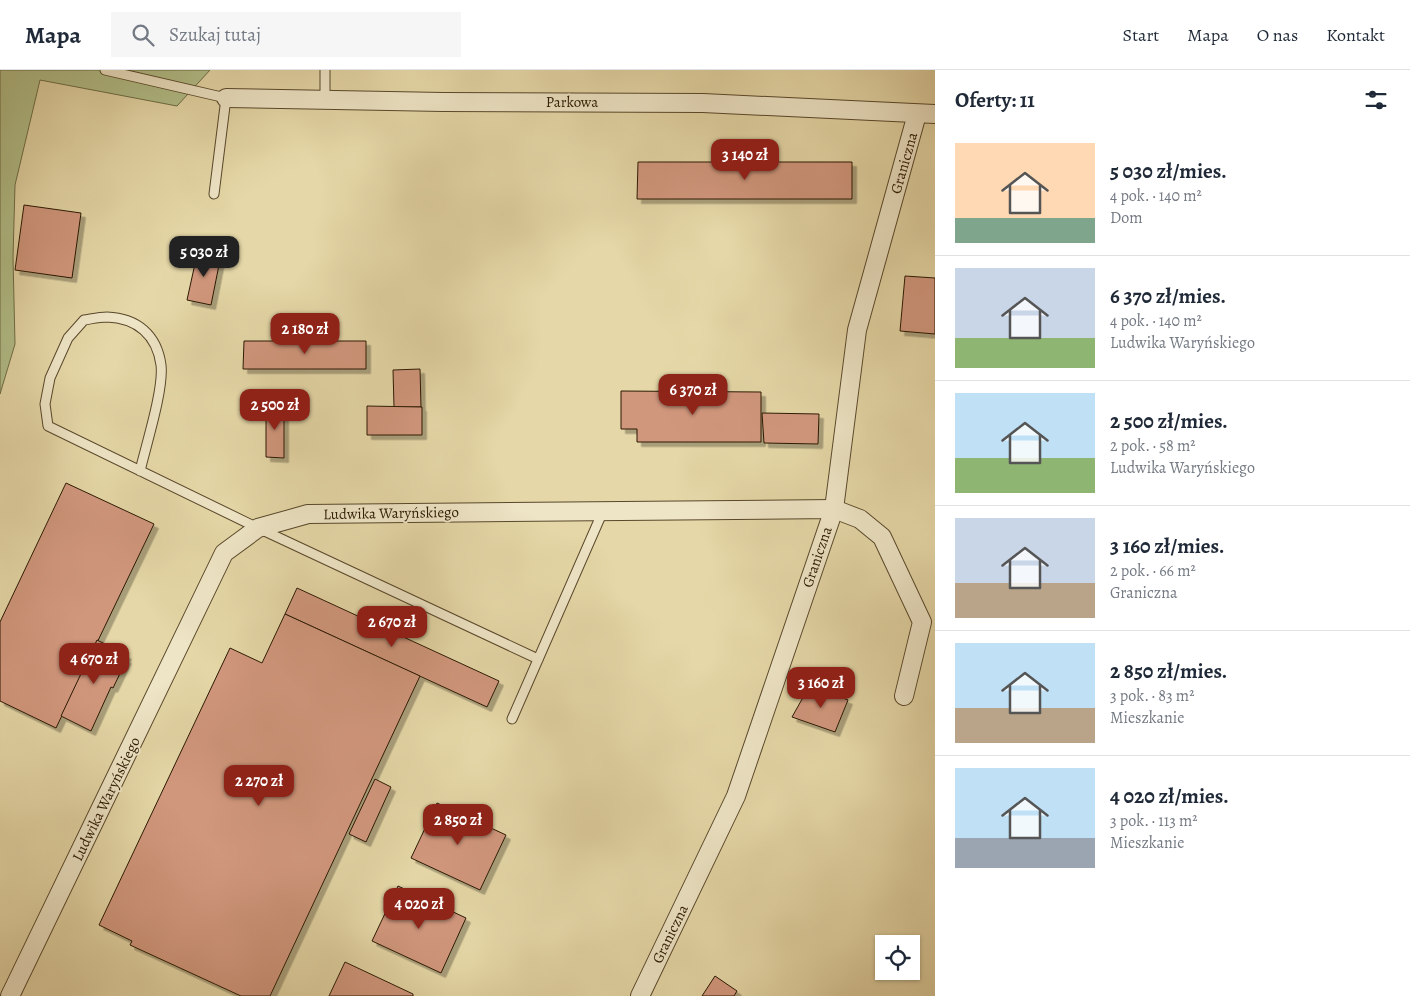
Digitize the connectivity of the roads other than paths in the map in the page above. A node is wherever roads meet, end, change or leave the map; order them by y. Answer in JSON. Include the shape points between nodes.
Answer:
{"nodes":[{"id":1,"x":105,"y":70,"type":"edge"},
{"id":2,"x":326,"y":70,"type":"edge"},
{"id":3,"x":226,"y":98,"type":"junction"},
{"id":4,"x":325,"y":99,"type":"junction"},
{"id":5,"x":917,"y":114,"type":"junction"},
{"id":6,"x":935,"y":114,"type":"edge"},
{"id":7,"x":214,"y":194,"type":"dead end"},
{"id":8,"x":140,"y":470,"type":"junction"},
{"id":9,"x":834,"y":509,"type":"junction"},
{"id":10,"x":603,"y":511,"type":"junction"},
{"id":11,"x":258,"y":528,"type":"junction"},
{"id":12,"x":538,"y":659,"type":"junction"},
{"id":13,"x":904,"y":696,"type":"dead end"},
{"id":14,"x":512,"y":719,"type":"dead end"},
{"id":15,"x":10,"y":996,"type":"edge"},
{"id":16,"x":640,"y":996,"type":"edge"}],
"edges":[{"from":1,"to":3,"type":"lane"},
{"from":2,"to":4,"type":"lane"},
{"from":3,"to":4,"type":"street","name":"Parkowa"},
{"from":3,"to":7,"type":"lane"},
{"from":4,"to":5,"type":"street","name":"Parkowa","via":[[703,103]]},
{"from":5,"to":6,"type":"street","name":"Graniczna"},
{"from":5,"to":9,"type":"street","name":"Graniczna","via":[[857,330]]},
{"from":8,"to":8,"type":"lane","via":[[48,426],[45,404],[50,378],[68,338],[84,320],[106,317],[128,320],[140,326],[154,342],[161,366],[159,392]]},
{"from":8,"to":11,"type":"lane"},
{"from":9,"to":10,"type":"street","name":"Ludwika Waryńskiego"},
{"from":9,"to":13,"type":"street","name":"Ludwika Waryńskiego","via":[[860,519],[882,537],[922,622]]},
{"from":9,"to":16,"type":"street","name":"Graniczna","via":[[736,796]]},
{"from":10,"to":11,"type":"street","name":"Ludwika Waryńskiego","via":[[308,514]]},
{"from":10,"to":12,"type":"lane"},
{"from":11,"to":12,"type":"lane"},
{"from":11,"to":15,"type":"street","name":"Ludwika Waryńskiego","via":[[224,553]]},
{"from":12,"to":14,"type":"lane"}]}
